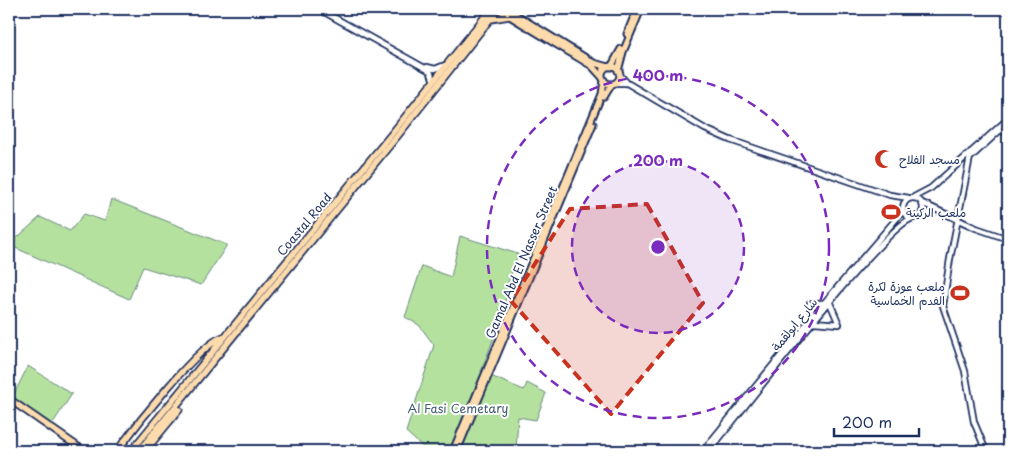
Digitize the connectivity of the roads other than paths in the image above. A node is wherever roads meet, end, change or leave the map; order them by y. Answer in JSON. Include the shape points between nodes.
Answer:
{"nodes":[{"id":1,"x":319,"y":9,"type":"edge"},
{"id":2,"x":491,"y":9,"type":"edge"},
{"id":3,"x":498,"y":9,"type":"edge"},
{"id":4,"x":637,"y":9,"type":"edge"},
{"id":5,"x":641,"y":9,"type":"edge"},
{"id":6,"x":509,"y":11,"type":"edge"},
{"id":7,"x":489,"y":20,"type":"junction"},
{"id":8,"x":414,"y":61,"type":"junction"},
{"id":9,"x":448,"y":64,"type":"junction"},
{"id":10,"x":610,"y":67,"type":"junction"},
{"id":11,"x":619,"y":72,"type":"junction"},
{"id":12,"x":603,"y":79,"type":"junction"},
{"id":13,"x":434,"y":82,"type":"junction"},
{"id":14,"x":614,"y":83,"type":"junction"},
{"id":15,"x":627,"y":83,"type":"junction"},
{"id":16,"x":1008,"y":119,"type":"edge"},
{"id":17,"x":998,"y":130,"type":"junction"},
{"id":18,"x":397,"y":132,"type":"junction"},
{"id":19,"x":1008,"y":133,"type":"edge"},
{"id":20,"x":971,"y":155,"type":"junction"},
{"id":21,"x":931,"y":188,"type":"junction"},
{"id":22,"x":890,"y":195,"type":"junction"},
{"id":23,"x":912,"y":198,"type":"junction"},
{"id":24,"x":922,"y":203,"type":"junction"},
{"id":25,"x":903,"y":210,"type":"junction"},
{"id":26,"x":938,"y":211,"type":"junction"},
{"id":27,"x":921,"y":214,"type":"junction"},
{"id":28,"x":912,"y":218,"type":"junction"},
{"id":29,"x":958,"y":219,"type":"junction"},
{"id":30,"x":1008,"y":239,"type":"edge"},
{"id":31,"x":827,"y":303,"type":"junction"},
{"id":32,"x":813,"y":320,"type":"junction"},
{"id":33,"x":223,"y":337,"type":"junction"},
{"id":34,"x":206,"y":371,"type":"junction"},
{"id":35,"x":184,"y":393,"type":"junction"},
{"id":36,"x":9,"y":399,"type":"edge"},
{"id":37,"x":84,"y":450,"type":"edge"},
{"id":38,"x":117,"y":451,"type":"edge"},
{"id":39,"x":131,"y":451,"type":"edge"},
{"id":40,"x":139,"y":451,"type":"edge"},
{"id":41,"x":145,"y":451,"type":"edge"},
{"id":42,"x":453,"y":451,"type":"edge"},
{"id":43,"x":458,"y":451,"type":"edge"},
{"id":44,"x":702,"y":451,"type":"edge"},
{"id":45,"x":709,"y":451,"type":"edge"},
{"id":46,"x":986,"y":451,"type":"edge"}],
"edges":[{"from":1,"to":8,"type":"street"},
{"from":2,"to":9,"type":"highway","name":"Coastal Road"},
{"from":3,"to":6,"type":"main road"},
{"from":3,"to":7,"type":"highway","name":"Coastal Road"},
{"from":4,"to":10,"type":"main road"},
{"from":5,"to":11,"type":"main road","via":[[623,52]]},
{"from":6,"to":7,"type":"highway"},
{"from":6,"to":10,"type":"main road","via":[[594,63]]},
{"from":6,"to":12,"type":"main road","via":[[592,66]]},
{"from":7,"to":18,"type":"highway","name":"Coastal Road"},
{"from":8,"to":9,"type":"street","via":[[434,69]]},
{"from":8,"to":13,"type":"street","via":[[431,72]]},
{"from":9,"to":13,"type":"highway","name":"Coastal Road"},
{"from":10,"to":11,"type":"main road"},
{"from":10,"to":12,"type":"main road","name":"Gamal Abd El Nasser Street","via":[[604,71]]},
{"from":11,"to":14,"type":"main road","name":"Gamal Abd El Nasser Street"},
{"from":11,"to":15,"type":"street"},
{"from":12,"to":14,"type":"main road"},
{"from":12,"to":42,"type":"main road","name":"Gamal Abd El Nasser Street","via":[[602,94]]},
{"from":13,"to":18,"type":"highway","name":"Coastal Road"},
{"from":14,"to":15,"type":"street"},
{"from":14,"to":43,"type":"main road","name":"Gamal Abd El Nasser Street","via":[[605,95]]},
{"from":15,"to":22,"type":"street","via":[[710,131]]},
{"from":16,"to":17,"type":"street"},
{"from":17,"to":19,"type":"street"},
{"from":17,"to":20,"type":"street"},
{"from":18,"to":33,"type":"highway","name":"Coastal Road"},
{"from":18,"to":34,"type":"highway","name":"Coastal Road"},
{"from":20,"to":21,"type":"street"},
{"from":20,"to":29,"type":"street"},
{"from":21,"to":23,"type":"street"},
{"from":21,"to":24,"type":"street"},
{"from":22,"to":23,"type":"street"},
{"from":22,"to":25,"type":"street","via":[[900,202]]},
{"from":23,"to":24,"type":"street"},
{"from":23,"to":25,"type":"street","via":[[904,202]]},
{"from":24,"to":26,"type":"street"},
{"from":24,"to":27,"type":"street"},
{"from":25,"to":28,"type":"street"},
{"from":25,"to":31,"type":"street","name":"شارع ابولقمة"},
{"from":26,"to":27,"type":"street"},
{"from":26,"to":29,"type":"street"},
{"from":27,"to":28,"type":"street"},
{"from":28,"to":31,"type":"street","name":"شارع ابولقمة","via":[[896,229]]},
{"from":29,"to":30,"type":"street"},
{"from":29,"to":46,"type":"street","via":[[943,306],[965,371],[974,422]]},
{"from":31,"to":32,"type":"street","name":"شارع ابولقمة"},
{"from":31,"to":32,"type":"street","via":[[810,303]]},
{"from":31,"to":32,"type":"street","via":[[839,324]]},
{"from":32,"to":44,"type":"street","name":"شارع ابولقمة"},
{"from":32,"to":45,"type":"street","name":"شارع ابولقمة"},
{"from":33,"to":35,"type":"highway","name":"Coastal Road"},
{"from":33,"to":38,"type":"highway","via":[[185,368]]},
{"from":34,"to":35,"type":"highway","name":"Coastal Road"},
{"from":34,"to":41,"type":"highway","via":[[194,391]]},
{"from":35,"to":39,"type":"highway","name":"Coastal Road"},
{"from":35,"to":40,"type":"highway","name":"Coastal Road"},
{"from":36,"to":37,"type":"highway"}]}
